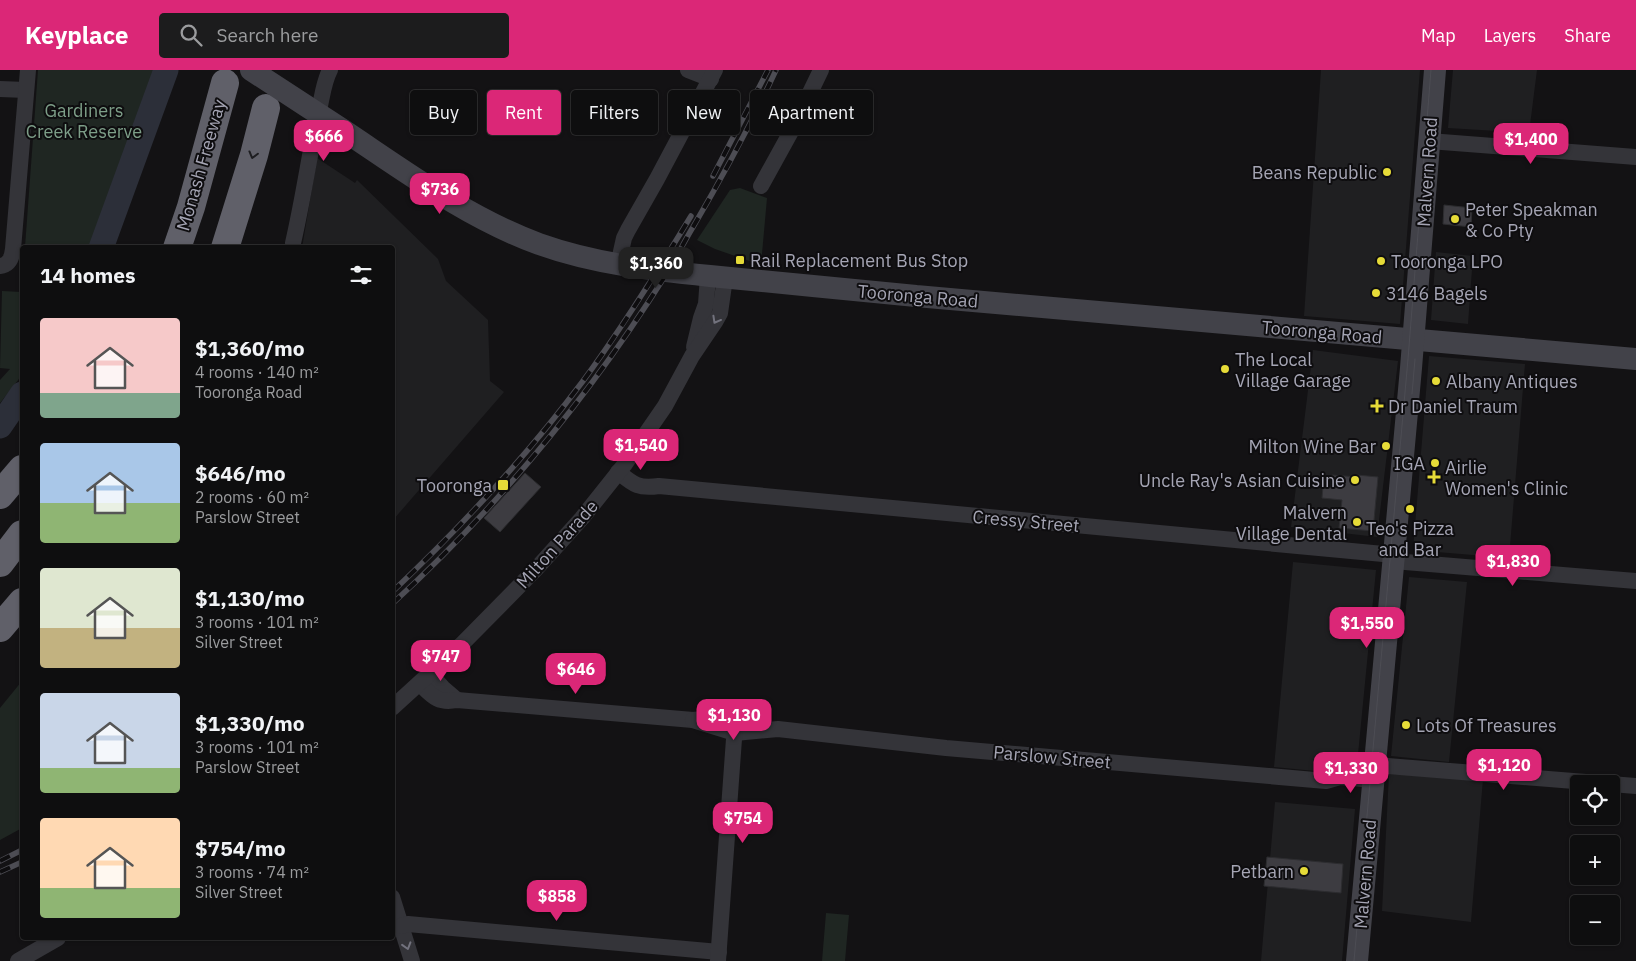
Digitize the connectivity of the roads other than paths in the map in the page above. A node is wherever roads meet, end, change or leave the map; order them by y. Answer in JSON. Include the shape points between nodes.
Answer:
{"nodes":[{"id":1,"x":28,"y":70,"type":"edge"},
{"id":2,"x":251,"y":70,"type":"edge"},
{"id":3,"x":330,"y":70,"type":"edge"},
{"id":4,"x":688,"y":70,"type":"edge"},
{"id":5,"x":821,"y":70,"type":"edge"},
{"id":6,"x":1435,"y":70,"type":"edge"},
{"id":7,"x":713,"y":74,"type":"edge"},
{"id":8,"x":226,"y":82,"type":"dead end"},
{"id":9,"x":0,"y":88,"type":"edge"},
{"id":10,"x":26,"y":90,"type":"junction"},
{"id":11,"x":266,"y":108,"type":"dead end"},
{"id":12,"x":1429,"y":141,"type":"junction"},
{"id":13,"x":1636,"y":158,"type":"edge"},
{"id":14,"x":761,"y":186,"type":"dead end"},
{"id":15,"x":293,"y":243,"type":"dead end"},
{"id":16,"x":177,"y":245,"type":"edge"},
{"id":17,"x":226,"y":245,"type":"edge"},
{"id":18,"x":618,"y":265,"type":"junction"},
{"id":19,"x":0,"y":266,"type":"edge"},
{"id":20,"x":716,"y":277,"type":"junction"},
{"id":21,"x":1413,"y":340,"type":"junction"},
{"id":22,"x":1636,"y":359,"type":"edge"},
{"id":23,"x":622,"y":468,"type":"junction"},
{"id":24,"x":20,"y":471,"type":"edge"},
{"id":25,"x":0,"y":494,"type":"edge"},
{"id":26,"x":20,"y":537,"type":"edge"},
{"id":27,"x":1394,"y":558,"type":"junction"},
{"id":28,"x":0,"y":563,"type":"edge"},
{"id":29,"x":1636,"y":581,"type":"edge"},
{"id":30,"x":20,"y":604,"type":"edge"},
{"id":31,"x":0,"y":628,"type":"edge"},
{"id":32,"x":425,"y":679,"type":"junction"},
{"id":33,"x":395,"y":705,"type":"edge"},
{"id":34,"x":735,"y":729,"type":"junction"},
{"id":35,"x":1374,"y":779,"type":"junction"},
{"id":36,"x":1636,"y":786,"type":"edge"},
{"id":37,"x":395,"y":907,"type":"edge"},
{"id":38,"x":401,"y":926,"type":"junction"},
{"id":39,"x":55,"y":940,"type":"edge"},
{"id":40,"x":718,"y":956,"type":"edge"},
{"id":41,"x":21,"y":960,"type":"edge"},
{"id":42,"x":412,"y":961,"type":"edge"},
{"id":43,"x":1357,"y":961,"type":"edge"}],
"edges":[{"from":1,"to":10,"type":"street"},
{"from":2,"to":18,"type":"main road","name":"Tooronga Road","bridge":true,"via":[[412,176],[488,221],[538,244]]},
{"from":3,"to":15,"type":"street","via":[[311,146]]},
{"from":4,"to":7,"type":"street"},
{"from":5,"to":14,"type":"street"},
{"from":6,"to":12,"type":"main road","name":"Malvern Road"},
{"from":7,"to":18,"type":"street","via":[[624,238]]},
{"from":8,"to":16,"type":"highway","name":"Monash Freeway"},
{"from":9,"to":10,"type":"street"},
{"from":10,"to":19,"type":"street","via":[[12,257]]},
{"from":11,"to":17,"type":"highway","one_way":true},
{"from":12,"to":13,"type":"street"},
{"from":12,"to":21,"type":"main road","name":"Malvern Road"},
{"from":18,"to":20,"type":"main road","name":"Tooronga Road"},
{"from":20,"to":21,"type":"main road","name":"Tooronga Road"},
{"from":20,"to":23,"type":"street","name":"Milton Parade","via":[[692,356],[665,406]]},
{"from":21,"to":22,"type":"main road","name":"Tooronga Road"},
{"from":21,"to":27,"type":"main road","name":"Malvern Road"},
{"from":23,"to":27,"type":"street","name":"Cressy Street","via":[[637,486],[645,488],[659,486]]},
{"from":23,"to":32,"type":"street","name":"Milton Parade","via":[[536,569]]},
{"from":24,"to":25,"type":"highway"},
{"from":26,"to":28,"type":"highway"},
{"from":27,"to":29,"type":"street","name":"Cressy Street"},
{"from":27,"to":35,"type":"main road","name":"Malvern Road"},
{"from":30,"to":31,"type":"highway"},
{"from":32,"to":33,"type":"street","name":"Milton Parade"},
{"from":32,"to":34,"type":"street","name":"Parslow Street","via":[[433,696],[446,702],[457,700],[693,720]]},
{"from":34,"to":35,"type":"street","name":"Parslow Street","via":[[778,729],[946,748],[1326,781],[1340,777]]},
{"from":34,"to":40,"type":"street"},
{"from":35,"to":36,"type":"street","name":"Parslow Street"},
{"from":35,"to":43,"type":"main road","name":"Malvern Road"},
{"from":37,"to":38,"type":"street"},
{"from":38,"to":40,"type":"street","via":[[408,924]]},
{"from":38,"to":42,"type":"street","one_way":true},
{"from":39,"to":41,"type":"street"}]}
